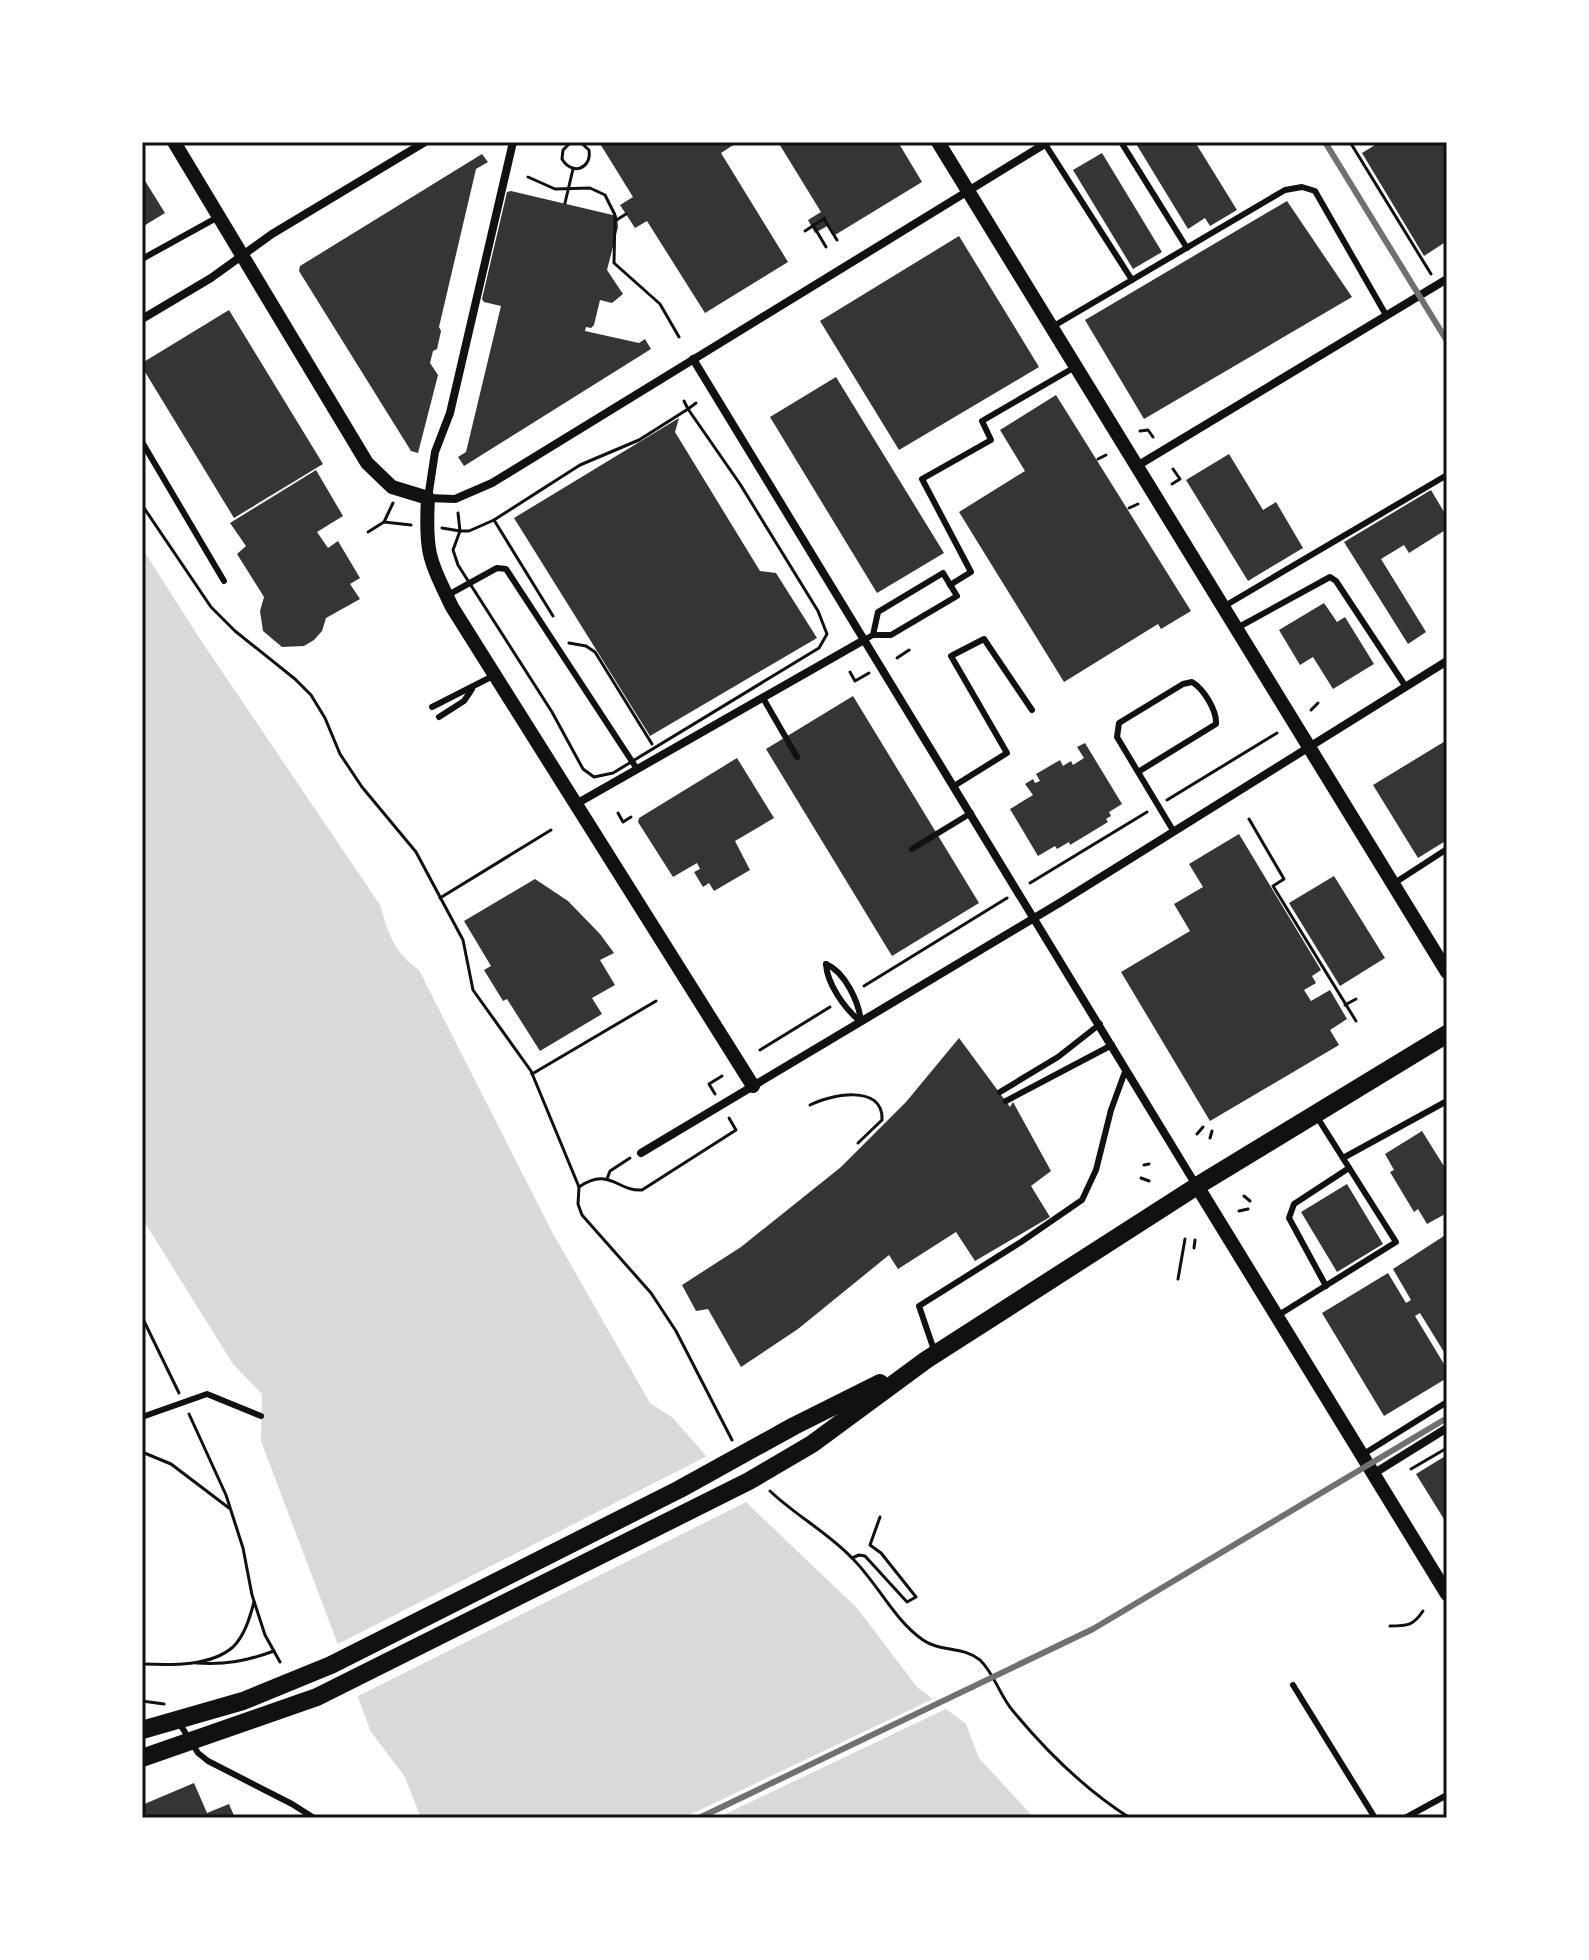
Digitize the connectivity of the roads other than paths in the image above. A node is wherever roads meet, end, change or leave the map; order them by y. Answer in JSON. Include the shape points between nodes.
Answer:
{"nodes":[{"id":1,"x":174,"y":142,"type":"edge"},
{"id":2,"x":425,"y":142,"type":"edge"},
{"id":3,"x":513,"y":142,"type":"edge"},
{"id":4,"x":938,"y":142,"type":"edge"},
{"id":5,"x":1121,"y":142,"type":"edge"},
{"id":6,"x":1047,"y":143,"type":"edge"},
{"id":7,"x":967,"y":189,"type":"junction"},
{"id":8,"x":218,"y":217,"type":"junction"},
{"id":9,"x":1187,"y":248,"type":"junction"},
{"id":10,"x":242,"y":256,"type":"junction"},
{"id":11,"x":142,"y":259,"type":"edge"},
{"id":12,"x":1447,"y":279,"type":"edge"},
{"id":13,"x":1132,"y":280,"type":"junction"},
{"id":14,"x":1386,"y":315,"type":"junction"},
{"id":15,"x":142,"y":319,"type":"edge"},
{"id":16,"x":1051,"y":328,"type":"junction"},
{"id":17,"x":693,"y":359,"type":"junction"},
{"id":18,"x":1076,"y":367,"type":"junction"},
{"id":19,"x":142,"y":442,"type":"edge"},
{"id":20,"x":1137,"y":466,"type":"junction"},
{"id":21,"x":1447,"y":475,"type":"edge"},
{"id":22,"x":428,"y":498,"type":"junction"},
{"id":23,"x":224,"y":581,"type":"dead end"},
{"id":24,"x":950,"y":585,"type":"junction"},
{"id":25,"x":447,"y":596,"type":"junction"},
{"id":26,"x":1223,"y":607,"type":"junction"},
{"id":27,"x":1237,"y":628,"type":"junction"},
{"id":28,"x":869,"y":637,"type":"junction"},
{"id":29,"x":1447,"y":661,"type":"edge"},
{"id":30,"x":496,"y":674,"type":"junction"},
{"id":31,"x":1406,"y":687,"type":"junction"},
{"id":32,"x":472,"y":689,"type":"junction"},
{"id":33,"x":763,"y":698,"type":"junction"},
{"id":34,"x":432,"y":707,"type":"dead end"},
{"id":35,"x":1032,"y":710,"type":"dead end"},
{"id":36,"x":439,"y":717,"type":"dead end"},
{"id":37,"x":1310,"y":747,"type":"junction"},
{"id":38,"x":797,"y":757,"type":"dead end"},
{"id":39,"x":634,"y":766,"type":"junction"},
{"id":40,"x":1138,"y":772,"type":"junction"},
{"id":41,"x":954,"y":786,"type":"junction"},
{"id":42,"x":576,"y":804,"type":"junction"},
{"id":43,"x":971,"y":813,"type":"junction"},
{"id":44,"x":1174,"y":832,"type":"junction"},
{"id":45,"x":912,"y":849,"type":"dead end"},
{"id":46,"x":1447,"y":849,"type":"edge"},
{"id":47,"x":1393,"y":884,"type":"junction"},
{"id":48,"x":1035,"y":918,"type":"junction"},
{"id":49,"x":1447,"y":972,"type":"edge"},
{"id":50,"x":861,"y":1022,"type":"junction"},
{"id":51,"x":1100,"y":1024,"type":"junction"},
{"id":52,"x":1447,"y":1034,"type":"edge"},
{"id":53,"x":1113,"y":1045,"type":"junction"},
{"id":54,"x":1126,"y":1068,"type":"junction"},
{"id":55,"x":753,"y":1086,"type":"junction"},
{"id":56,"x":1000,"y":1092,"type":"dead end"},
{"id":57,"x":1006,"y":1101,"type":"dead end"},
{"id":58,"x":1447,"y":1101,"type":"edge"},
{"id":59,"x":1315,"y":1114,"type":"junction"},
{"id":60,"x":641,"y":1153,"type":"road end"},
{"id":61,"x":1343,"y":1158,"type":"junction"},
{"id":62,"x":1349,"y":1168,"type":"junction"},
{"id":63,"x":1197,"y":1186,"type":"junction"},
{"id":64,"x":1326,"y":1286,"type":"junction"},
{"id":65,"x":1277,"y":1316,"type":"junction"},
{"id":66,"x":930,"y":1357,"type":"junction"},
{"id":67,"x":1447,"y":1402,"type":"edge"},
{"id":68,"x":261,"y":1416,"type":"dead end"},
{"id":69,"x":142,"y":1417,"type":"edge"},
{"id":70,"x":1447,"y":1428,"type":"edge"},
{"id":71,"x":1362,"y":1455,"type":"junction"},
{"id":72,"x":1373,"y":1474,"type":"junction"},
{"id":73,"x":1447,"y":1594,"type":"edge"},
{"id":74,"x":1293,"y":1685,"type":"dead end"},
{"id":75,"x":178,"y":1721,"type":"junction"},
{"id":76,"x":142,"y":1730,"type":"edge"},
{"id":77,"x":191,"y":1741,"type":"junction"},
{"id":78,"x":144,"y":1759,"type":"edge"},
{"id":79,"x":1447,"y":1795,"type":"edge"},
{"id":80,"x":314,"y":1818,"type":"edge"},
{"id":81,"x":1375,"y":1818,"type":"edge"},
{"id":82,"x":1405,"y":1818,"type":"edge"}],
"edges":[{"from":1,"to":8,"type":"street"},
{"from":2,"to":10,"type":"street"},
{"from":3,"to":22,"type":"street"},
{"from":4,"to":7,"type":"street"},
{"from":5,"to":9,"type":"lane"},
{"from":6,"to":7,"type":"street"},
{"from":6,"to":13,"type":"lane"},
{"from":7,"to":16,"type":"street"},
{"from":7,"to":17,"type":"street"},
{"from":8,"to":10,"type":"street"},
{"from":8,"to":11,"type":"lane"},
{"from":9,"to":13,"type":"lane"},
{"from":9,"to":14,"type":"lane","via":[[1285,190],[1315,191]]},
{"from":10,"to":15,"type":"street"},
{"from":10,"to":22,"type":"street","via":[[367,463],[392,487]]},
{"from":12,"to":14,"type":"street"},
{"from":13,"to":16,"type":"lane"},
{"from":14,"to":20,"type":"street"},
{"from":16,"to":18,"type":"street"},
{"from":17,"to":22,"type":"street","via":[[478,491],[455,499]]},
{"from":17,"to":28,"type":"street"},
{"from":18,"to":20,"type":"street"},
{"from":18,"to":24,"type":"lane","via":[[982,421],[991,440],[922,479],[971,572]]},
{"from":19,"to":23,"type":"lane"},
{"from":20,"to":26,"type":"street"},
{"from":21,"to":26,"type":"lane"},
{"from":22,"to":25,"type":"street","via":[[428,553]]},
{"from":24,"to":28,"type":"lane","via":[[957,596],[891,635]]},
{"from":24,"to":28,"type":"lane","via":[[943,573],[878,612]]},
{"from":25,"to":30,"type":"street"},
{"from":25,"to":39,"type":"lane","via":[[497,568],[506,569]]},
{"from":26,"to":27,"type":"street"},
{"from":27,"to":31,"type":"lane","via":[[1330,577]]},
{"from":27,"to":37,"type":"street"},
{"from":28,"to":33,"type":"street"},
{"from":28,"to":41,"type":"street"},
{"from":29,"to":31,"type":"street"},
{"from":30,"to":32,"type":"lane"},
{"from":30,"to":42,"type":"street"},
{"from":31,"to":37,"type":"street"},
{"from":32,"to":34,"type":"lane"},
{"from":32,"to":36,"type":"lane"},
{"from":33,"to":38,"type":"lane"},
{"from":33,"to":39,"type":"street"},
{"from":35,"to":41,"type":"lane","via":[[984,639],[951,656],[1007,753]]},
{"from":37,"to":44,"type":"street"},
{"from":37,"to":47,"type":"street"},
{"from":39,"to":42,"type":"street"},
{"from":40,"to":40,"type":"lane","via":[[1117,737],[1119,723],[1183,684],[1199,686],[1216,724]]},
{"from":40,"to":44,"type":"lane"},
{"from":41,"to":43,"type":"street"},
{"from":42,"to":55,"type":"street"},
{"from":43,"to":45,"type":"lane"},
{"from":43,"to":48,"type":"street"},
{"from":44,"to":48,"type":"street"},
{"from":46,"to":47,"type":"lane"},
{"from":47,"to":49,"type":"street"},
{"from":48,"to":50,"type":"street"},
{"from":48,"to":51,"type":"street"},
{"from":50,"to":50,"type":"lane","via":[[859,1007],[834,967],[826,964],[847,1011]]},
{"from":50,"to":55,"type":"street"},
{"from":51,"to":53,"type":"street"},
{"from":51,"to":56,"type":"lane"},
{"from":52,"to":59,"type":"main road"},
{"from":53,"to":54,"type":"street"},
{"from":53,"to":57,"type":"lane"},
{"from":54,"to":63,"type":"street"},
{"from":54,"to":66,"type":"lane","via":[[1082,1200],[919,1306]]},
{"from":55,"to":60,"type":"street"},
{"from":58,"to":61,"type":"lane"},
{"from":59,"to":61,"type":"lane"},
{"from":59,"to":63,"type":"main road"},
{"from":61,"to":62,"type":"lane"},
{"from":62,"to":64,"type":"lane","via":[[1294,1204],[1289,1218]]},
{"from":62,"to":64,"type":"lane","via":[[1396,1242]]},
{"from":63,"to":65,"type":"street"},
{"from":63,"to":66,"type":"main road"},
{"from":64,"to":65,"type":"lane"},
{"from":65,"to":71,"type":"street"},
{"from":66,"to":75,"type":"main road","via":[[331,1665]]},
{"from":66,"to":77,"type":"main road","via":[[812,1444],[749,1481],[317,1697]]},
{"from":67,"to":71,"type":"lane"},
{"from":68,"to":69,"type":"lane","via":[[207,1394]]},
{"from":70,"to":72,"type":"street"},
{"from":71,"to":72,"type":"street"},
{"from":72,"to":73,"type":"street"},
{"from":74,"to":81,"type":"lane"},
{"from":75,"to":76,"type":"main road"},
{"from":75,"to":77,"type":"lane"},
{"from":77,"to":78,"type":"main road"},
{"from":77,"to":80,"type":"lane","via":[[208,1761]]},
{"from":79,"to":82,"type":"lane"}]}
